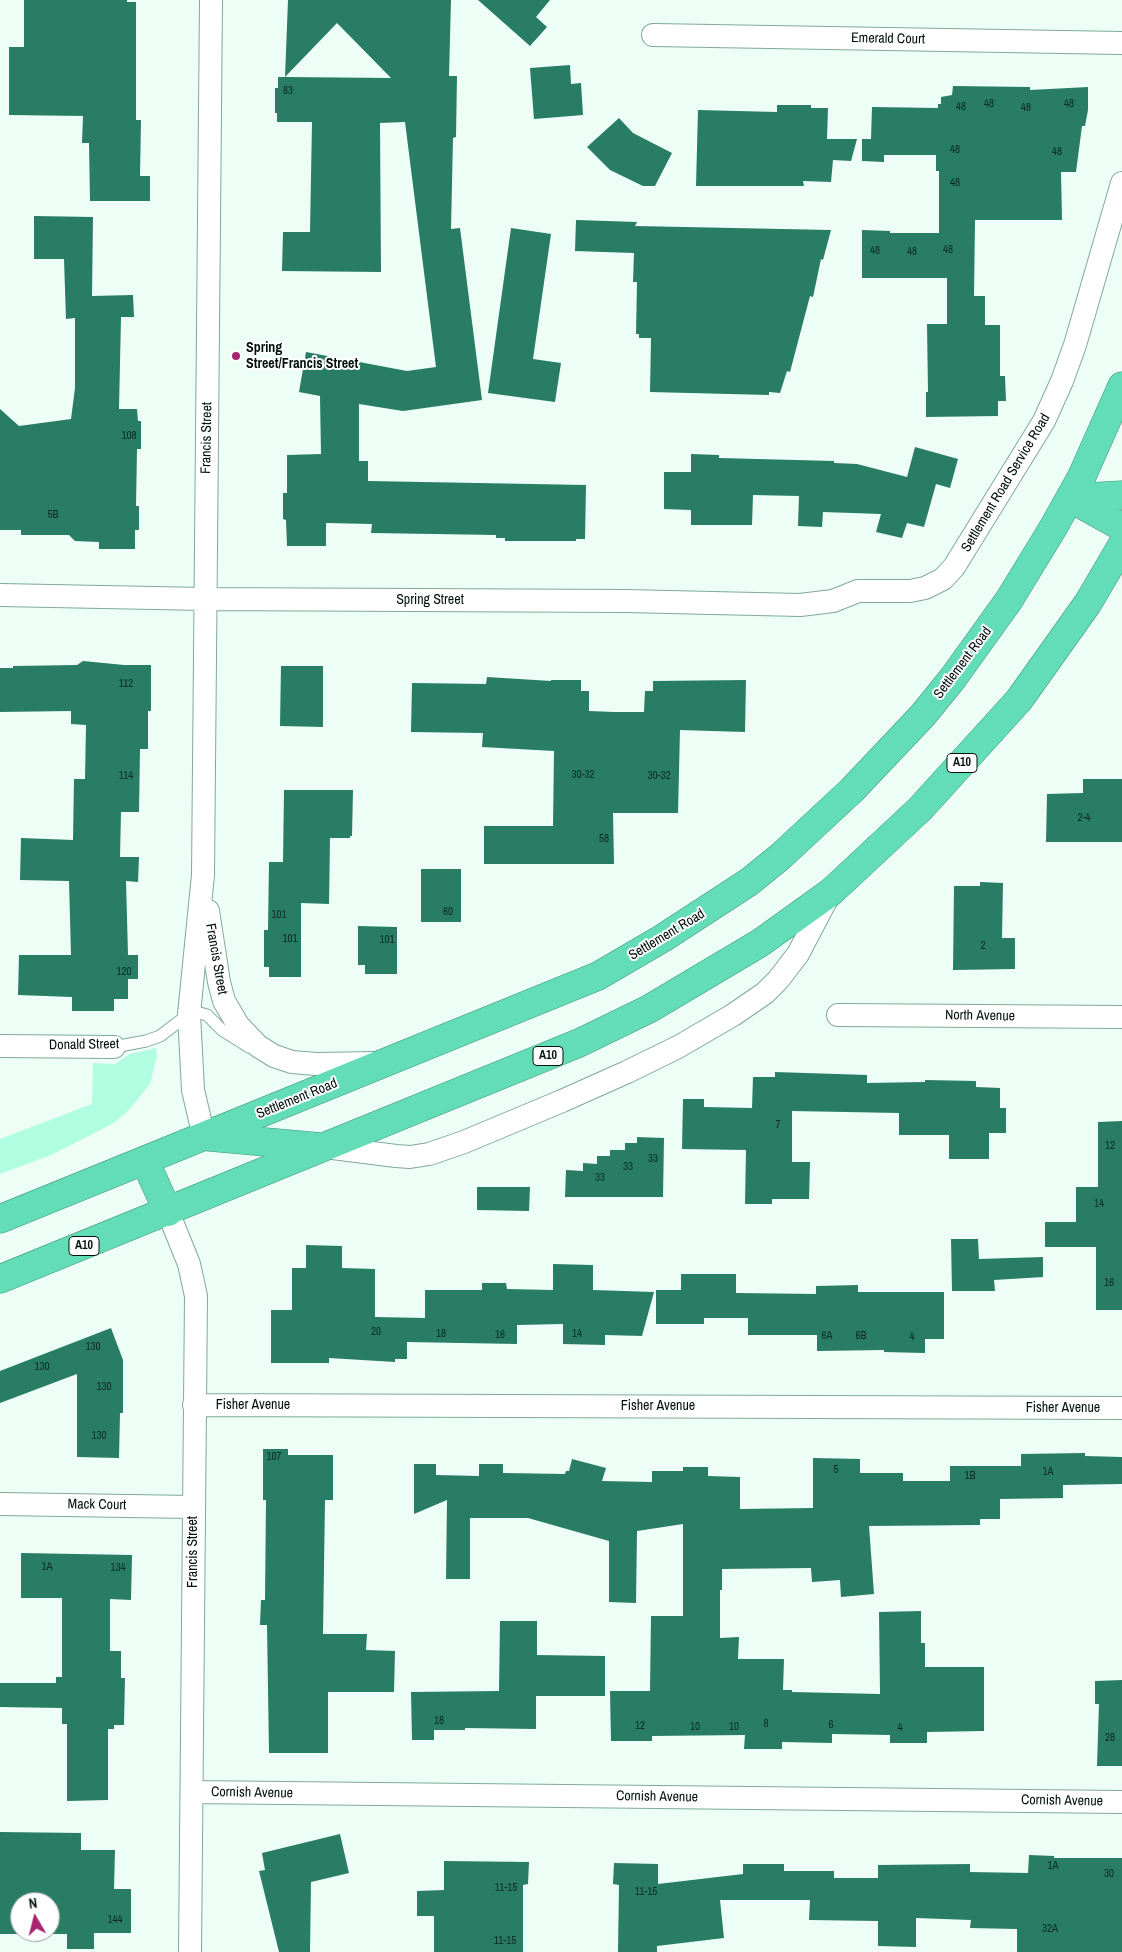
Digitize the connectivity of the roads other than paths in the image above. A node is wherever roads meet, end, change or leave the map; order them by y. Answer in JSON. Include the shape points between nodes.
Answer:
{"nodes":[{"id":1,"x":212,"y":0,"type":"edge"},
{"id":2,"x":653,"y":35,"type":"dead end"},
{"id":3,"x":1122,"y":43,"type":"edge"},
{"id":4,"x":1122,"y":183,"type":"edge"},
{"id":5,"x":1122,"y":386,"type":"edge"},
{"id":6,"x":1122,"y":495,"type":"edge"},
{"id":7,"x":1070,"y":498,"type":"junction"},
{"id":8,"x":1122,"y":527,"type":"edge"},
{"id":9,"x":1122,"y":545,"type":"edge"},
{"id":10,"x":858,"y":591,"type":"joint"},
{"id":11,"x":0,"y":595,"type":"edge"},
{"id":12,"x":205,"y":598,"type":"junction"},
{"id":13,"x":202,"y":875,"type":"junction"},
{"id":14,"x":831,"y":892,"type":"junction"},
{"id":15,"x":189,"y":1014,"type":"junction"},
{"id":16,"x":838,"y":1015,"type":"dead end"},
{"id":17,"x":1122,"y":1017,"type":"edge"},
{"id":18,"x":0,"y":1046,"type":"edge"},
{"id":19,"x":114,"y":1047,"type":"joint"},
{"id":20,"x":388,"y":1062,"type":"junction"},
{"id":21,"x":301,"y":1063,"type":"junction"},
{"id":22,"x":204,"y":1137,"type":"junction"},
{"id":23,"x":325,"y":1147,"type":"junction"},
{"id":24,"x":145,"y":1161,"type":"junction"},
{"id":25,"x":168,"y":1212,"type":"junction"},
{"id":26,"x":0,"y":1219,"type":"edge"},
{"id":27,"x":0,"y":1279,"type":"edge"},
{"id":28,"x":194,"y":1405,"type":"junction"},
{"id":29,"x":1122,"y":1408,"type":"edge"},
{"id":30,"x":0,"y":1504,"type":"edge"},
{"id":31,"x":193,"y":1507,"type":"junction"},
{"id":32,"x":192,"y":1792,"type":"junction"},
{"id":33,"x":1122,"y":1802,"type":"edge"},
{"id":34,"x":190,"y":1952,"type":"edge"}],
"edges":[{"from":1,"to":12,"type":"street","name":"Francis Street"},
{"from":2,"to":3,"type":"street","name":"Emerald Court"},
{"from":4,"to":10,"type":"street","name":"Settlement Road Service Road","via":[[1074,345],[1053,402],[1035,438],[954,567],[943,579],[925,588]]},
{"from":5,"to":7,"type":"highway","name":"Settlement Road"},
{"from":6,"to":7,"type":"highway"},
{"from":7,"to":8,"type":"highway"},
{"from":7,"to":20,"type":"highway","name":"Settlement Road","via":[[1008,600],[953,678],[870,772],[782,856],[704,912],[598,976]]},
{"from":9,"to":14,"type":"highway","number":"A10","via":[[1088,603],[1020,700],[920,809]]},
{"from":10,"to":12,"type":"street","name":"Spring Street","via":[[833,600],[800,605]]},
{"from":11,"to":12,"type":"street","name":"Spring Street"},
{"from":12,"to":13,"type":"street","name":"Francis Street"},
{"from":13,"to":15,"type":"street","name":"Francis Street"},
{"from":13,"to":21,"type":"street","name":"Francis Street","via":[[219,982],[228,1010],[258,1046],[279,1058]]},
{"from":14,"to":23,"type":"highway","number":"A10","via":[[760,942],[649,1009],[578,1043]]},
{"from":14,"to":23,"type":"street","via":[[798,954],[778,980],[733,1015],[678,1047],[562,1101],[429,1154],[410,1157]]},
{"from":15,"to":19,"type":"lane","name":"Donald Street","via":[[160,1036]]},
{"from":15,"to":21,"type":"lane","via":[[207,1014],[222,1030],[260,1053]]},
{"from":15,"to":22,"type":"street","name":"Francis Street","via":[[193,1090]]},
{"from":16,"to":17,"type":"street","name":"North Avenue"},
{"from":18,"to":19,"type":"street","name":"Donald Street"},
{"from":20,"to":21,"type":"street","name":"Francis Street"},
{"from":20,"to":22,"type":"highway","name":"Settlement Road"},
{"from":22,"to":23,"type":"highway"},
{"from":22,"to":24,"type":"highway","name":"Settlement Road"},
{"from":23,"to":25,"type":"highway","number":"A10"},
{"from":24,"to":25,"type":"highway","name":"Francis Street"},
{"from":24,"to":26,"type":"highway","name":"Settlement Road"},
{"from":25,"to":27,"type":"highway","number":"A10"},
{"from":25,"to":28,"type":"street","name":"Francis Street","via":[[188,1264],[196,1296]]},
{"from":28,"to":29,"type":"street","name":"Fisher Avenue"},
{"from":28,"to":31,"type":"street","name":"Francis Street"},
{"from":30,"to":31,"type":"street","name":"Mack Court"},
{"from":31,"to":32,"type":"street","name":"Francis Street"},
{"from":32,"to":33,"type":"street","name":"Cornish Avenue"},
{"from":32,"to":34,"type":"street","name":"Francis Street"}]}
